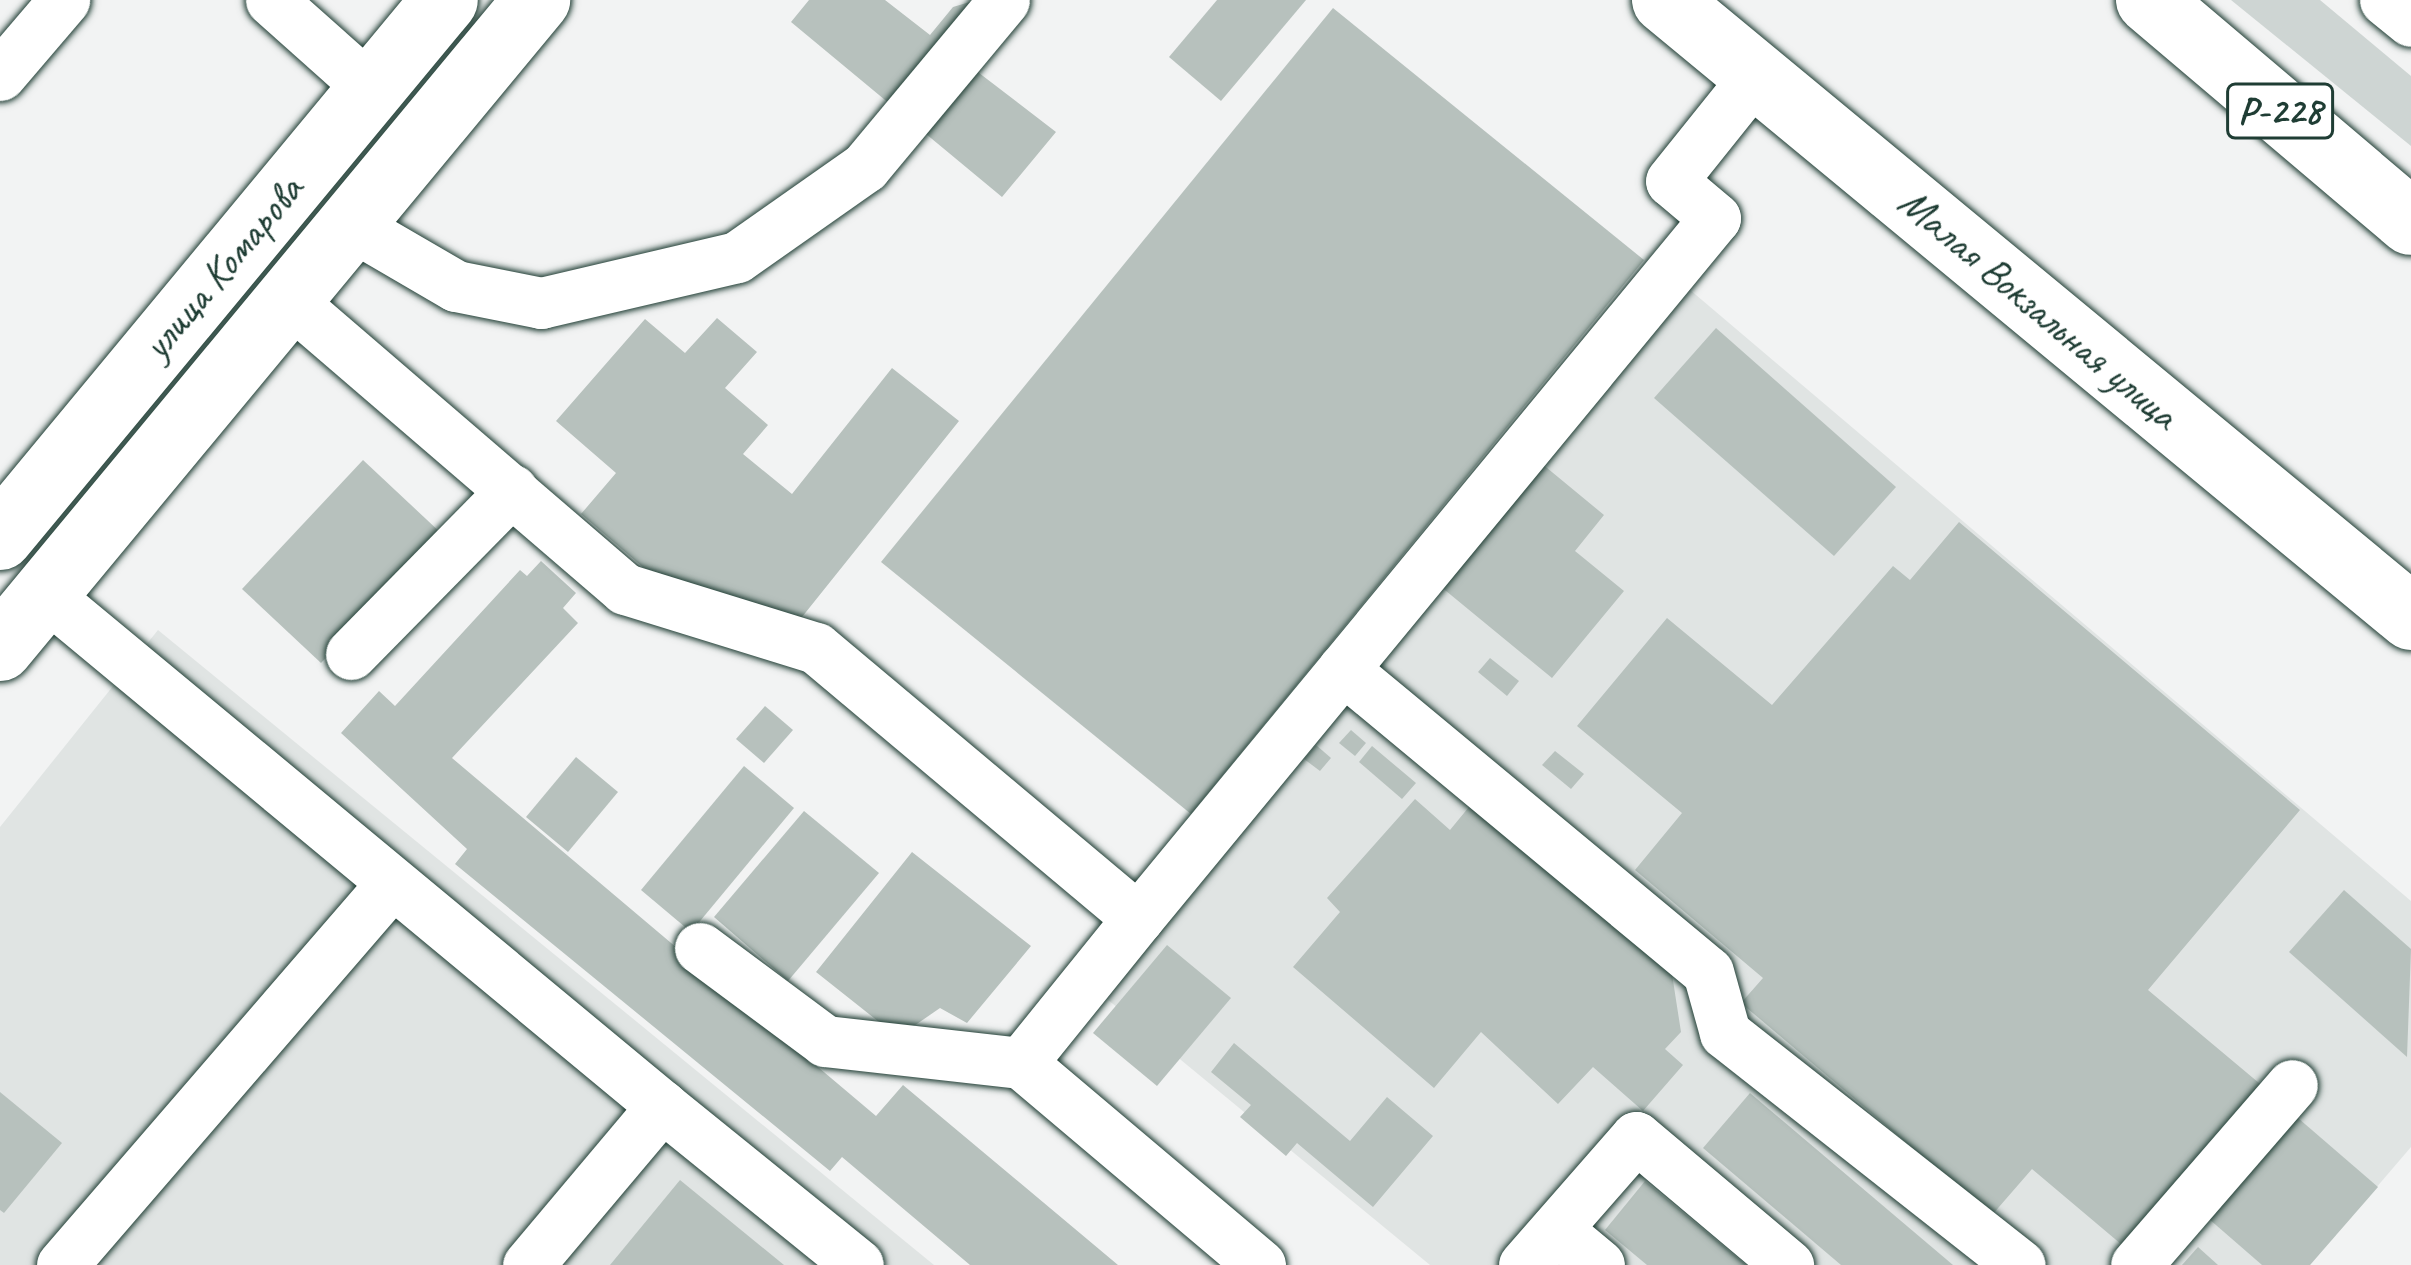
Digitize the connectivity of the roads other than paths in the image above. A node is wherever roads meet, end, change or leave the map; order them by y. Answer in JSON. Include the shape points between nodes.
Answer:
{"nodes":[{"id":1,"x":64,"y":0,"type":"edge"},
{"id":2,"x":271,"y":0,"type":"edge"},
{"id":3,"x":445,"y":0,"type":"edge"},
{"id":4,"x":537,"y":0,"type":"edge"},
{"id":5,"x":1004,"y":0,"type":"edge"},
{"id":6,"x":1665,"y":0,"type":"edge"},
{"id":7,"x":2149,"y":0,"type":"edge"},
{"id":8,"x":2385,"y":0,"type":"edge"},
{"id":9,"x":2411,"y":21,"type":"edge"},
{"id":10,"x":1756,"y":75,"type":"junction"},
{"id":11,"x":0,"y":76,"type":"edge"},
{"id":12,"x":371,"y":89,"type":"junction"},
{"id":13,"x":2411,"y":222,"type":"edge"},
{"id":14,"x":351,"y":225,"type":"junction"},
{"id":15,"x":289,"y":300,"type":"junction"},
{"id":16,"x":512,"y":490,"type":"junction"},
{"id":17,"x":0,"y":536,"type":"edge"},
{"id":18,"x":45,"y":594,"type":"junction"},
{"id":19,"x":2411,"y":617,"type":"edge"},
{"id":20,"x":0,"y":648,"type":"edge"},
{"id":21,"x":351,"y":654,"type":"dead end"},
{"id":22,"x":1343,"y":669,"type":"junction"},
{"id":23,"x":392,"y":884,"type":"junction"},
{"id":24,"x":1138,"y":918,"type":"junction"},
{"id":25,"x":700,"y":948,"type":"dead end"},
{"id":26,"x":1021,"y":1063,"type":"junction"},
{"id":27,"x":2292,"y":1085,"type":"dead end"},
{"id":28,"x":662,"y":1106,"type":"junction"},
{"id":29,"x":1540,"y":1247,"type":"edge"},
{"id":30,"x":62,"y":1265,"type":"edge"},
{"id":31,"x":528,"y":1265,"type":"edge"},
{"id":32,"x":858,"y":1265,"type":"edge"},
{"id":33,"x":1260,"y":1265,"type":"edge"},
{"id":34,"x":1599,"y":1265,"type":"edge"},
{"id":35,"x":1788,"y":1265,"type":"edge"},
{"id":36,"x":2020,"y":1265,"type":"edge"},
{"id":37,"x":2136,"y":1265,"type":"edge"}],
"edges":[{"from":1,"to":11,"type":"lane"},
{"from":2,"to":12,"type":"lane"},
{"from":3,"to":12,"type":"main road","name":"улица Комарова"},
{"from":4,"to":14,"type":"main road"},
{"from":5,"to":14,"type":"lane","via":[[865,166],[737,257],[541,303],[456,286]]},
{"from":6,"to":10,"type":"main road","name":"Малая Вокзальная улица"},
{"from":7,"to":13,"type":"main road","number":"Р-228"},
{"from":8,"to":9,"type":"lane"},
{"from":10,"to":19,"type":"main road","name":"Малая Вокзальная улица"},
{"from":10,"to":22,"type":"lane","via":[[1671,181],[1715,218]]},
{"from":12,"to":17,"type":"main road","name":"улица Комарова"},
{"from":14,"to":15,"type":"main road"},
{"from":15,"to":16,"type":"lane"},
{"from":15,"to":18,"type":"main road"},
{"from":16,"to":21,"type":"lane"},
{"from":16,"to":24,"type":"lane","via":[[625,589],[816,648]]},
{"from":18,"to":20,"type":"main road"},
{"from":18,"to":23,"type":"lane"},
{"from":22,"to":24,"type":"lane"},
{"from":22,"to":36,"type":"lane","via":[[1708,972],[1725,1033]]},
{"from":23,"to":28,"type":"lane"},
{"from":23,"to":30,"type":"lane"},
{"from":24,"to":26,"type":"lane"},
{"from":25,"to":26,"type":"lane","via":[[825,1041]]},
{"from":26,"to":33,"type":"lane"},
{"from":27,"to":37,"type":"lane"},
{"from":28,"to":31,"type":"lane"},
{"from":28,"to":32,"type":"lane"},
{"from":29,"to":34,"type":"lane"},
{"from":29,"to":35,"type":"lane","via":[[1636,1137]]}]}
